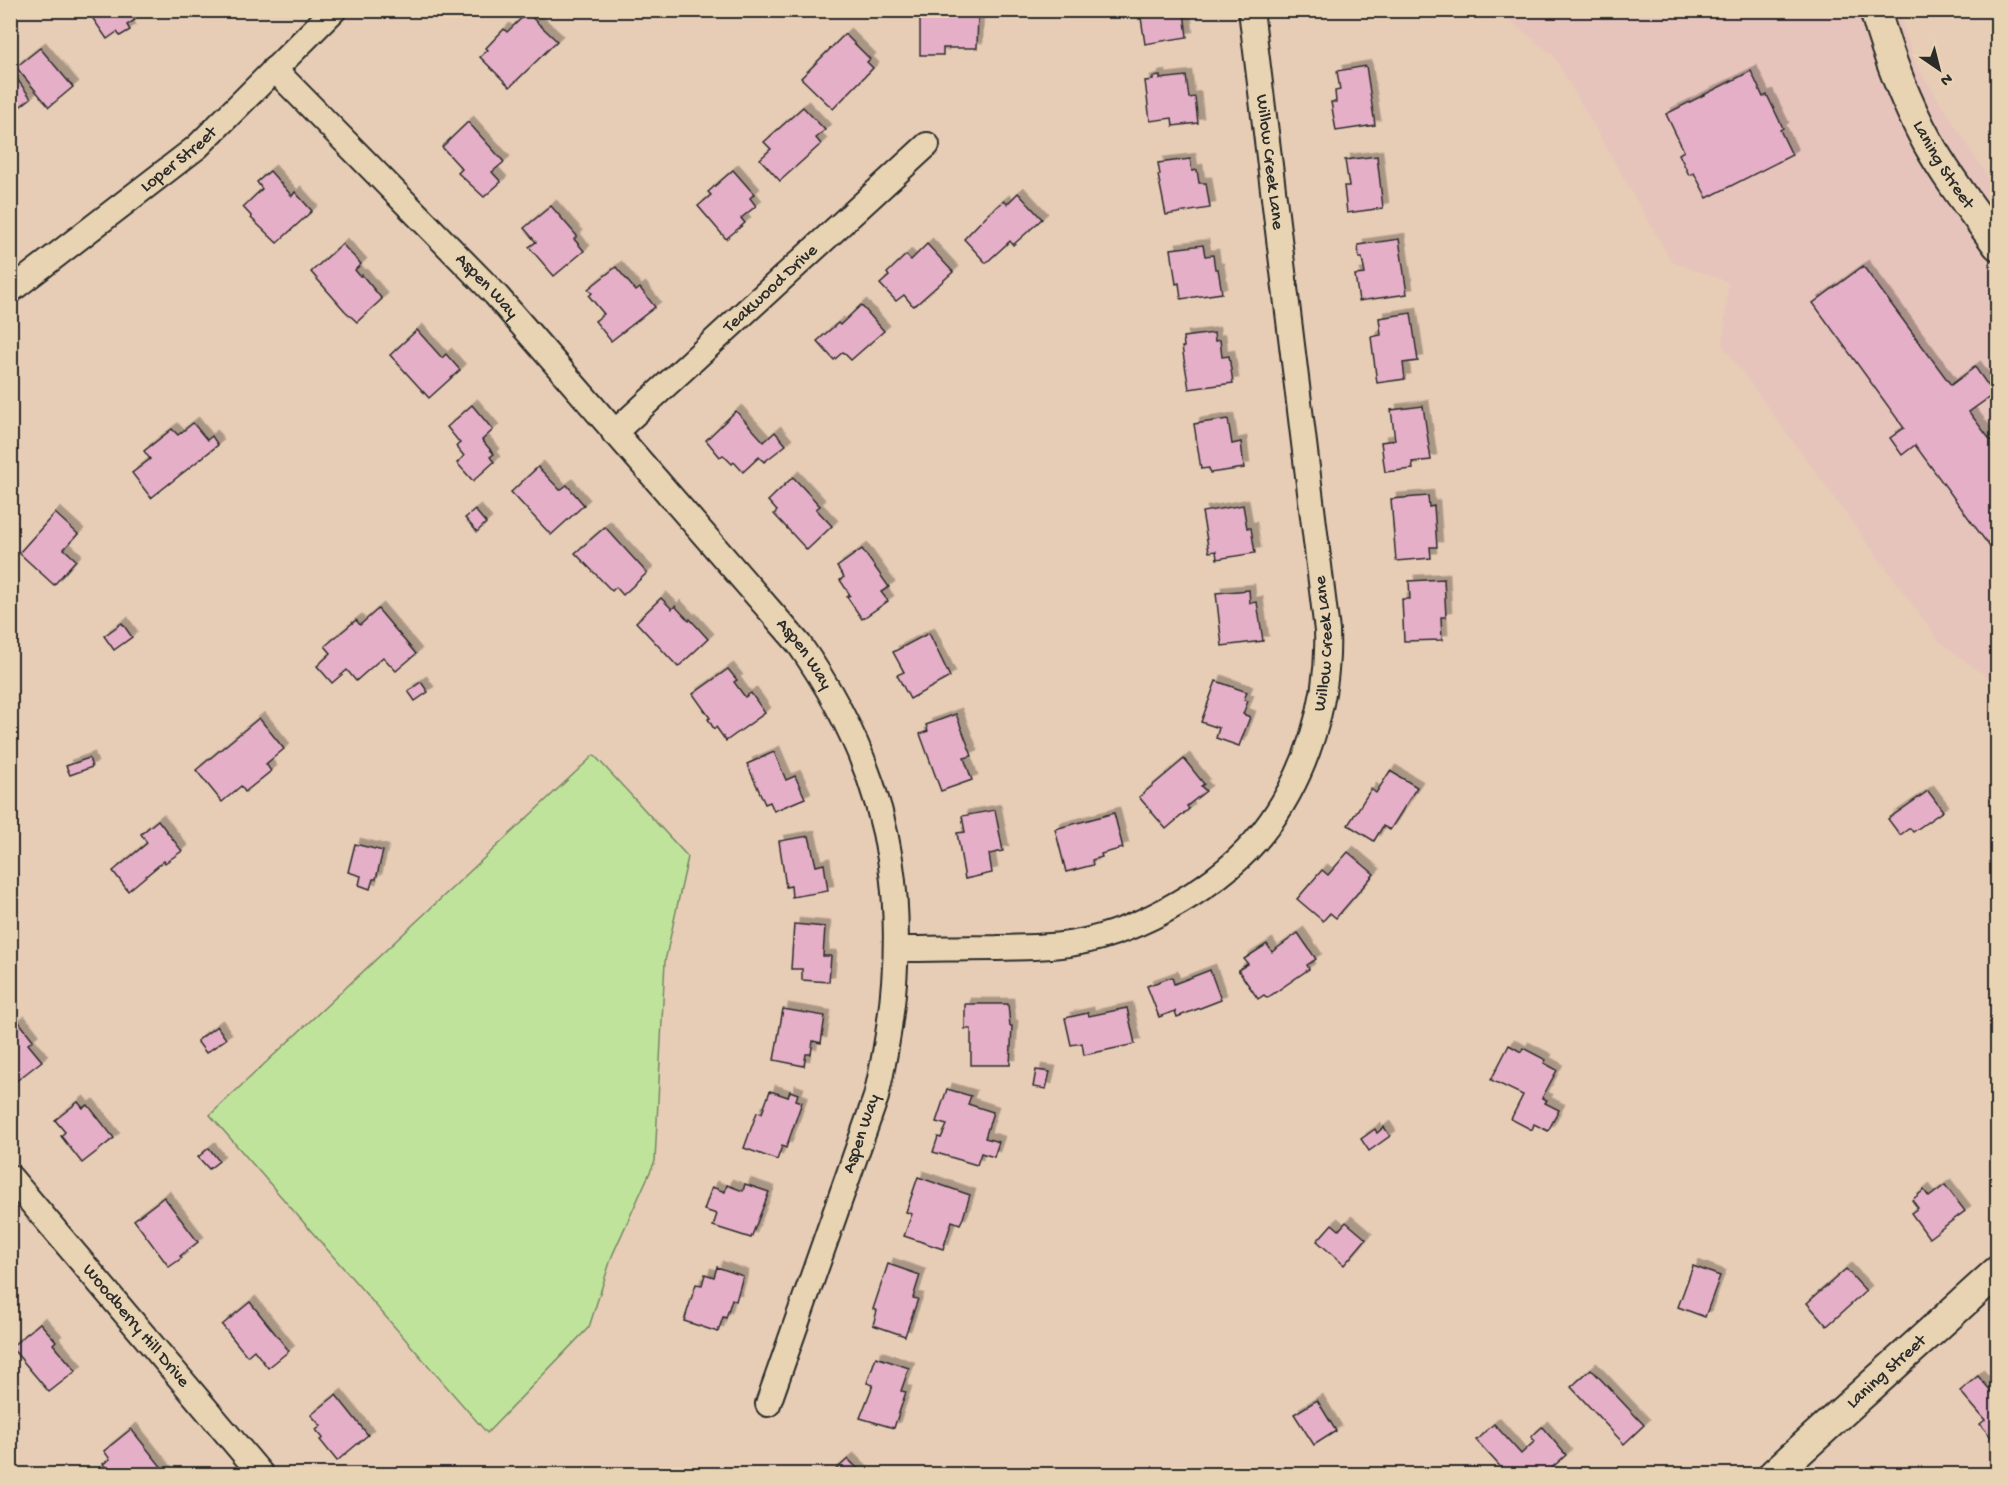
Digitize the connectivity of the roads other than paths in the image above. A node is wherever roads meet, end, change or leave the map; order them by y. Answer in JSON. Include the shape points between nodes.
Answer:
{"nodes":[{"id":1,"x":334,"y":10,"type":"edge"},
{"id":2,"x":1251,"y":10,"type":"edge"},
{"id":3,"x":1875,"y":10,"type":"edge"},
{"id":4,"x":274,"y":69,"type":"junction"},
{"id":5,"x":927,"y":145,"type":"dead end"},
{"id":6,"x":1998,"y":245,"type":"edge"},
{"id":7,"x":10,"y":291,"type":"edge"},
{"id":8,"x":614,"y":433,"type":"junction"},
{"id":9,"x":897,"y":950,"type":"junction"},
{"id":10,"x":10,"y":1178,"type":"edge"},
{"id":11,"x":1998,"y":1272,"type":"edge"},
{"id":12,"x":768,"y":1404,"type":"dead end"},
{"id":13,"x":261,"y":1474,"type":"edge"},
{"id":14,"x":1774,"y":1474,"type":"edge"}],
"edges":[{"from":1,"to":4,"type":"street","name":"Loper Street"},
{"from":2,"to":9,"type":"street","name":"Willow Creek Lane","via":[[1327,632],[1323,692],[1304,758],[1279,809],[1246,851],[1191,894],[1138,924],[1059,945]]},
{"from":3,"to":6,"type":"street","name":"Laning Street","via":[[1904,93],[1929,144]]},
{"from":4,"to":7,"type":"street","name":"Loper Street","via":[[197,147]]},
{"from":4,"to":8,"type":"street","name":"Aspen Way","via":[[495,294]]},
{"from":5,"to":8,"type":"street","name":"Teakwood Drive"},
{"from":8,"to":9,"type":"street","name":"Aspen Way","via":[[799,644],[832,696],[866,767],[881,813],[895,884]]},
{"from":9,"to":12,"type":"street","name":"Aspen Way","via":[[893,1010],[876,1097]]},
{"from":10,"to":13,"type":"street","name":"Woodberry Hill Drive"},
{"from":11,"to":14,"type":"street","name":"Laning Street"}]}
